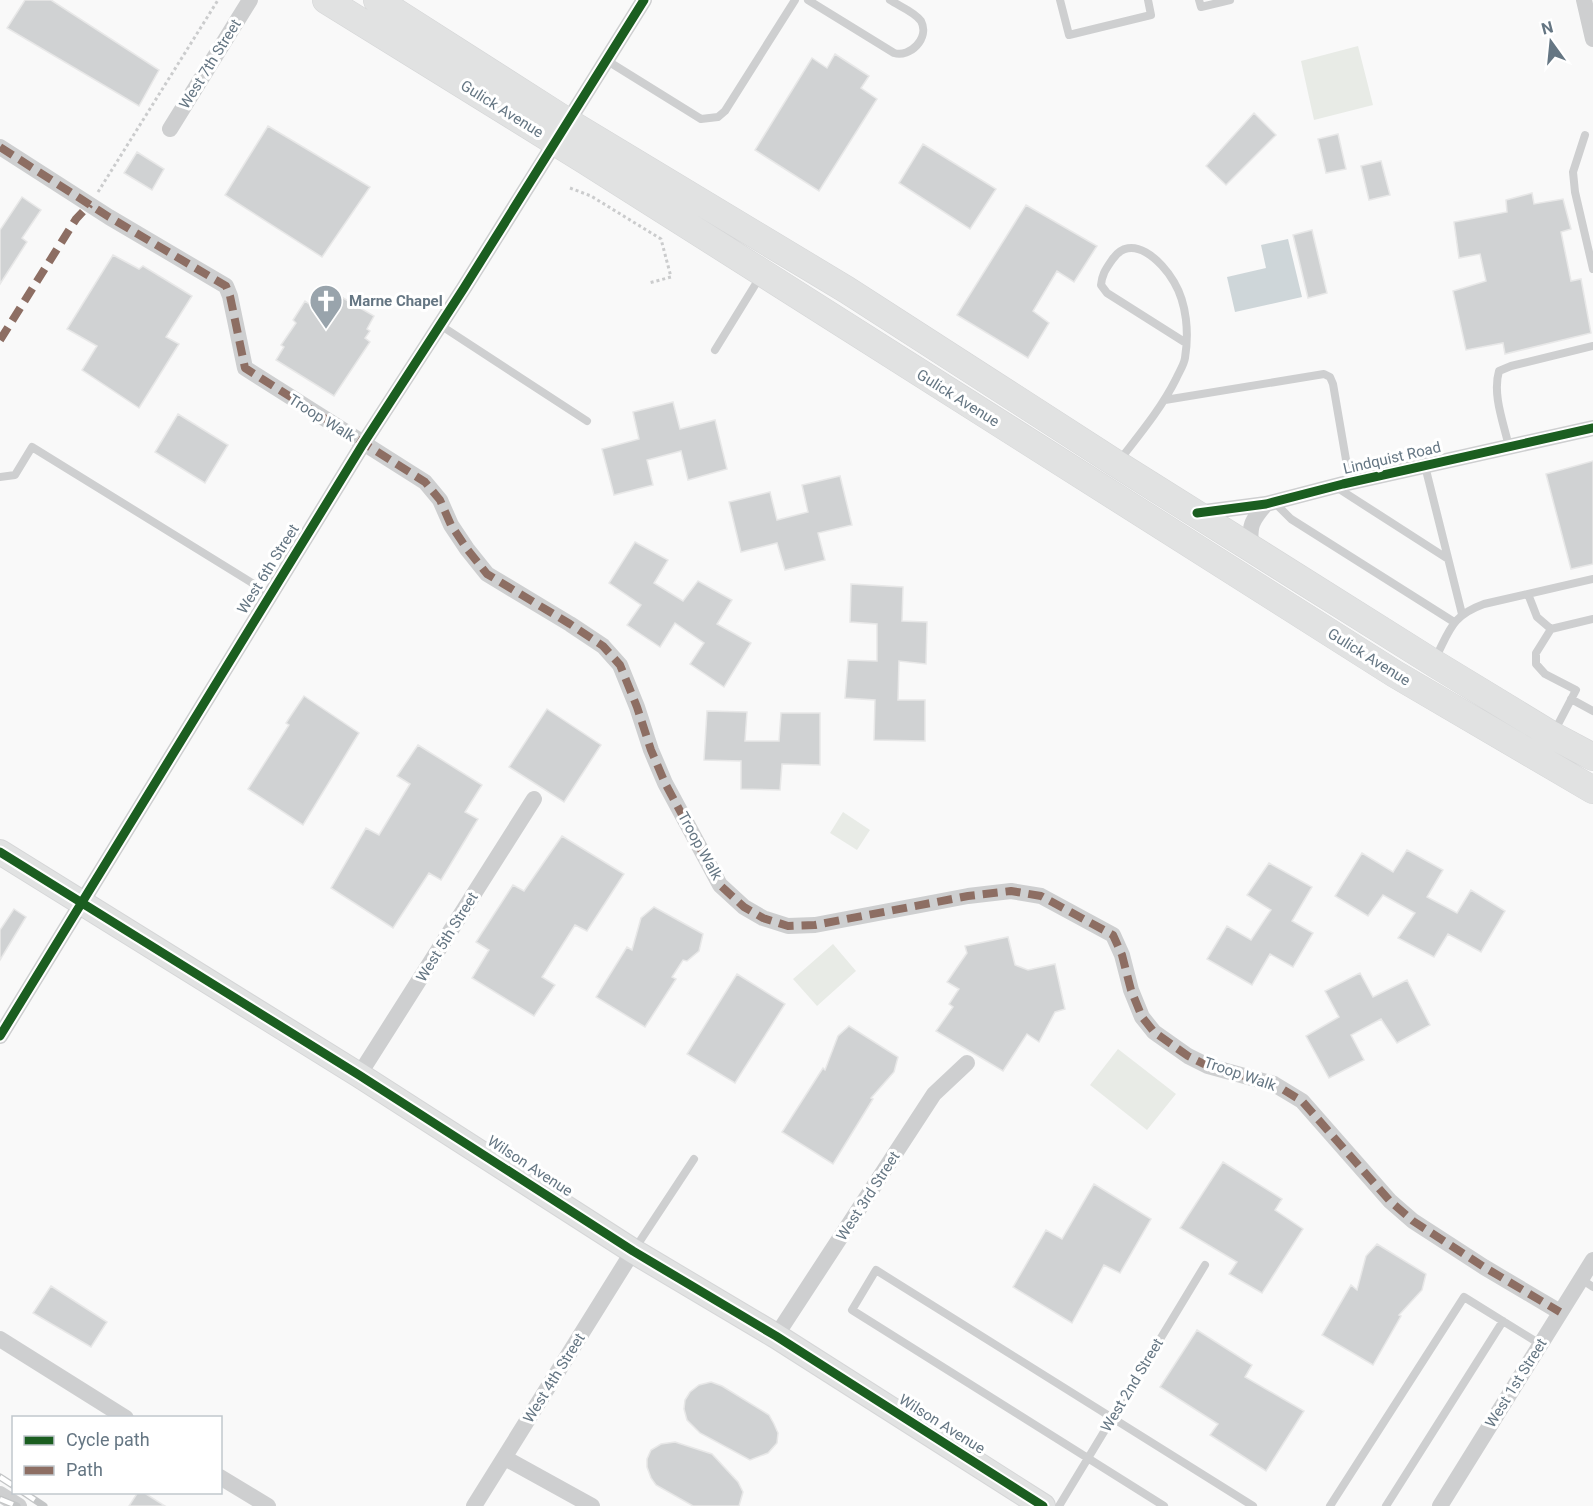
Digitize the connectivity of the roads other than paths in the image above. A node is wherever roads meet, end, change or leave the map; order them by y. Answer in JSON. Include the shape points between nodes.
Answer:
{"nodes":[{"id":1,"x":250,"y":0,"type":"edge"},
{"id":2,"x":327,"y":0,"type":"edge"},
{"id":3,"x":377,"y":0,"type":"edge"},
{"id":4,"x":644,"y":0,"type":"edge"},
{"id":5,"x":795,"y":0,"type":"edge"},
{"id":6,"x":808,"y":0,"type":"edge"},
{"id":7,"x":890,"y":0,"type":"edge"},
{"id":8,"x":1060,"y":0,"type":"edge"},
{"id":9,"x":1148,"y":0,"type":"edge"},
{"id":10,"x":1199,"y":0,"type":"edge"},
{"id":11,"x":1230,"y":0,"type":"edge"},
{"id":12,"x":1584,"y":0,"type":"edge"},
{"id":13,"x":1593,"y":39,"type":"edge"},
{"id":14,"x":605,"y":60,"type":"junction"},
{"id":15,"x":171,"y":129,"type":"dead end"},
{"id":16,"x":562,"y":132,"type":"junction"},
{"id":17,"x":1585,"y":135,"type":"dead end"},
{"id":18,"x":0,"y":147,"type":"edge"},
{"id":19,"x":1593,"y":269,"type":"edge"},
{"id":20,"x":763,"y":273,"type":"junction"},
{"id":21,"x":440,"y":325,"type":"junction"},
{"id":22,"x":1186,"y":343,"type":"junction"},
{"id":23,"x":1593,"y":346,"type":"edge"},
{"id":24,"x":715,"y":350,"type":"dead end"},
{"id":25,"x":1165,"y":400,"type":"junction"},
{"id":26,"x":587,"y":421,"type":"dead end"},
{"id":27,"x":1593,"y":428,"type":"edge"},
{"id":28,"x":363,"y":444,"type":"junction"},
{"id":29,"x":1509,"y":447,"type":"junction"},
{"id":30,"x":1116,"y":464,"type":"junction"},
{"id":31,"x":1425,"y":466,"type":"junction"},
{"id":32,"x":0,"y":477,"type":"edge"},
{"id":33,"x":1342,"y":485,"type":"junction"},
{"id":34,"x":1270,"y":503,"type":"junction"},
{"id":35,"x":1197,"y":513,"type":"junction"},
{"id":36,"x":1251,"y":548,"type":"junction"},
{"id":37,"x":1448,"y":559,"type":"junction"},
{"id":38,"x":1593,"y":579,"type":"edge"},
{"id":39,"x":270,"y":594,"type":"junction"},
{"id":40,"x":1528,"y":594,"type":"junction"},
{"id":41,"x":1462,"y":614,"type":"junction"},
{"id":42,"x":1593,"y":619,"type":"edge"},
{"id":43,"x":1455,"y":622,"type":"junction"},
{"id":44,"x":1551,"y":629,"type":"junction"},
{"id":45,"x":1433,"y":662,"type":"junction"},
{"id":46,"x":1571,"y":699,"type":"junction"},
{"id":47,"x":1593,"y":711,"type":"edge"},
{"id":48,"x":1552,"y":735,"type":"junction"},
{"id":49,"x":1593,"y":757,"type":"edge"},
{"id":50,"x":1593,"y":790,"type":"edge"},
{"id":51,"x":534,"y":799,"type":"dead end"},
{"id":52,"x":0,"y":852,"type":"edge"},
{"id":53,"x":81,"y":902,"type":"junction"},
{"id":54,"x":0,"y":1036,"type":"edge"},
{"id":55,"x":967,"y":1063,"type":"dead end"},
{"id":56,"x":359,"y":1075,"type":"junction"},
{"id":57,"x":694,"y":1159,"type":"dead end"},
{"id":58,"x":633,"y":1251,"type":"junction"},
{"id":59,"x":1593,"y":1260,"type":"edge"},
{"id":60,"x":1205,"y":1265,"type":"dead end"},
{"id":61,"x":1587,"y":1283,"type":"edge"},
{"id":62,"x":1560,"y":1312,"type":"junction"},
{"id":63,"x":1503,"y":1321,"type":"junction"},
{"id":64,"x":776,"y":1336,"type":"junction"},
{"id":65,"x":0,"y":1339,"type":"edge"},
{"id":66,"x":1540,"y":1344,"type":"junction"},
{"id":67,"x":123,"y":1416,"type":"edge"},
{"id":68,"x":1113,"y":1419,"type":"junction"},
{"id":69,"x":505,"y":1458,"type":"junction"},
{"id":70,"x":1089,"y":1458,"type":"junction"},
{"id":71,"x":222,"y":1478,"type":"edge"},
{"id":72,"x":0,"y":1494,"type":"edge"},
{"id":73,"x":19,"y":1506,"type":"edge"},
{"id":74,"x":268,"y":1506,"type":"edge"},
{"id":75,"x":474,"y":1506,"type":"edge"},
{"id":76,"x":592,"y":1506,"type":"edge"},
{"id":77,"x":1043,"y":1506,"type":"edge"},
{"id":78,"x":1059,"y":1506,"type":"edge"},
{"id":79,"x":1164,"y":1506,"type":"edge"},
{"id":80,"x":1253,"y":1506,"type":"edge"},
{"id":81,"x":1330,"y":1506,"type":"edge"},
{"id":82,"x":1386,"y":1506,"type":"edge"},
{"id":83,"x":1440,"y":1506,"type":"edge"}],
"edges":[{"from":1,"to":15,"type":"street","name":"West 7th Street"},
{"from":2,"to":16,"type":"main road","name":"Gulick Avenue"},
{"from":3,"to":16,"type":"main road","name":"Gulick Avenue"},
{"from":4,"to":14,"type":"street","name":"West 6th Street"},
{"from":5,"to":14,"type":"lane","via":[[718,117],[700,119]]},
{"from":6,"to":7,"type":"lane","via":[[900,55],[917,45],[923,35],[922,24]]},
{"from":8,"to":9,"type":"lane","via":[[1069,35],[1151,15]]},
{"from":10,"to":11,"type":"lane","via":[[1201,7]]},
{"from":12,"to":13,"type":"street"},
{"from":14,"to":16,"type":"street","name":"West 6th Street"},
{"from":16,"to":20,"type":"main road","name":"Gulick Avenue"},
{"from":16,"to":21,"type":"street","name":"West 6th Street"},
{"from":16,"to":30,"type":"main road","name":"Gulick Avenue","via":[[847,290]]},
{"from":17,"to":19,"type":"lane","via":[[1574,172],[1575,192]]},
{"from":18,"to":28,"type":"street","name":"Troop Walk","via":[[226,286],[245,368]]},
{"from":20,"to":24,"type":"lane"},
{"from":20,"to":50,"type":"main road","name":"Gulick Avenue","via":[[1395,674]]},
{"from":21,"to":26,"type":"lane"},
{"from":21,"to":28,"type":"street","name":"West 6th Street"},
{"from":22,"to":22,"type":"lane","via":[[1186,316],[1170,277],[1160,264],[1136,247],[1118,250],[1103,274],[1101,285],[1107,293]]},
{"from":22,"to":25,"type":"lane","via":[[1185,360]]},
{"from":23,"to":29,"type":"lane","via":[[1499,372],[1500,407]]},
{"from":25,"to":30,"type":"lane"},
{"from":25,"to":33,"type":"lane","via":[[1324,374],[1333,384]]},
{"from":27,"to":29,"type":"street","name":"Lindquist Road"},
{"from":28,"to":39,"type":"street","name":"West 6th Street"},
{"from":28,"to":62,"type":"street","name":"Troop Walk","via":[[425,482],[440,500],[466,549],[487,574],[603,646],[620,665],[665,783],[720,885],[744,907],[788,926],[815,925],[1000,892],[1041,896],[1113,935],[1142,1017],[1154,1032],[1208,1066],[1274,1084],[1302,1101],[1390,1201],[1413,1221]]},
{"from":29,"to":31,"type":"street","name":"Lindquist Road"},
{"from":30,"to":35,"type":"main road","name":"Gulick Avenue"},
{"from":31,"to":33,"type":"street","name":"Lindquist Road"},
{"from":31,"to":37,"type":"lane"},
{"from":32,"to":39,"type":"lane","via":[[15,475],[32,447]]},
{"from":33,"to":34,"type":"street","name":"Lindquist Road"},
{"from":33,"to":37,"type":"lane"},
{"from":34,"to":35,"type":"street","name":"Lindquist Road"},
{"from":34,"to":36,"type":"street","via":[[1253,518],[1249,531]]},
{"from":34,"to":43,"type":"lane"},
{"from":35,"to":36,"type":"main road","name":"Gulick Avenue"},
{"from":36,"to":45,"type":"main road","name":"Gulick Avenue"},
{"from":37,"to":41,"type":"lane"},
{"from":38,"to":40,"type":"lane"},
{"from":39,"to":53,"type":"street","name":"West 6th Street"},
{"from":40,"to":41,"type":"lane","via":[[1484,604]]},
{"from":40,"to":44,"type":"lane","via":[[1537,617]]},
{"from":41,"to":43,"type":"lane"},
{"from":42,"to":44,"type":"lane"},
{"from":43,"to":45,"type":"lane"},
{"from":44,"to":46,"type":"lane","via":[[1536,652],[1536,664],[1545,674],[1576,690]]},
{"from":45,"to":48,"type":"main road","name":"Gulick Avenue"},
{"from":46,"to":47,"type":"lane"},
{"from":46,"to":48,"type":"lane"},
{"from":48,"to":49,"type":"main road","name":"Gulick Avenue"},
{"from":51,"to":56,"type":"street","name":"West 5th Street"},
{"from":52,"to":53,"type":"street","name":"Wilson Avenue"},
{"from":53,"to":54,"type":"street","name":"West 6th Street"},
{"from":53,"to":56,"type":"street","name":"Wilson Avenue"},
{"from":55,"to":64,"type":"street","name":"West 3rd Street","via":[[934,1094]]},
{"from":56,"to":58,"type":"street","name":"Wilson Avenue"},
{"from":57,"to":58,"type":"lane"},
{"from":58,"to":64,"type":"street","name":"Wilson Avenue"},
{"from":58,"to":69,"type":"street","name":"West 4th Street"},
{"from":59,"to":61,"type":"street","name":"West 1st Street"},
{"from":60,"to":68,"type":"lane","name":"West 2nd Street"},
{"from":61,"to":62,"type":"street","name":"West 1st Street"},
{"from":62,"to":66,"type":"street","name":"West 1st Street"},
{"from":63,"to":66,"type":"lane"},
{"from":63,"to":81,"type":"lane","via":[[1464,1297]]},
{"from":63,"to":82,"type":"lane"},
{"from":64,"to":77,"type":"street","name":"Wilson Avenue"},
{"from":65,"to":67,"type":"street"},
{"from":66,"to":83,"type":"street","name":"West 1st Street"},
{"from":68,"to":70,"type":"lane","name":"West 2nd Street"},
{"from":68,"to":70,"type":"lane","via":[[876,1270],[852,1310]]},
{"from":68,"to":80,"type":"lane"},
{"from":69,"to":75,"type":"street","name":"West 4th Street"},
{"from":69,"to":76,"type":"street"},
{"from":70,"to":78,"type":"lane","name":"West 2nd Street"},
{"from":70,"to":79,"type":"lane"},
{"from":71,"to":74,"type":"street"},
{"from":72,"to":73,"type":"street"}]}
